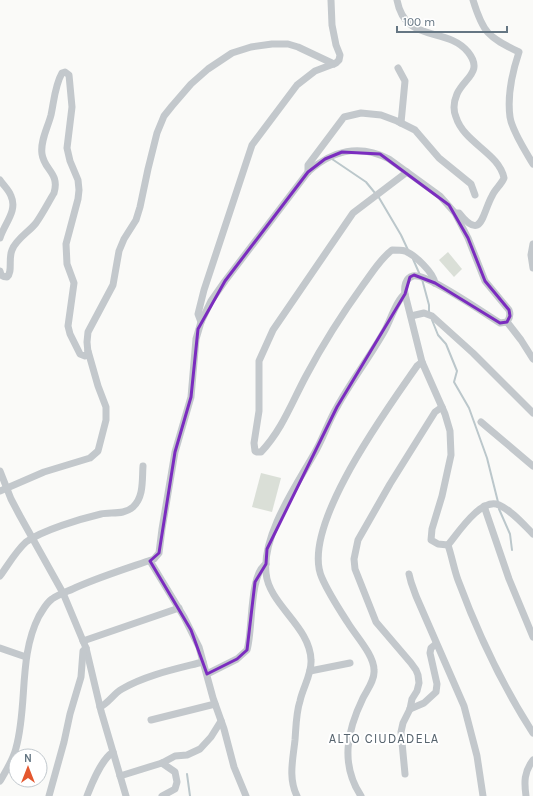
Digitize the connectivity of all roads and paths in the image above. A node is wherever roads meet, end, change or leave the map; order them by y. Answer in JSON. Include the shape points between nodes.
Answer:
{"nodes":[{"id":1,"x":331,"y":0,"type":"edge"},
{"id":2,"x":396,"y":0,"type":"edge"},
{"id":3,"x":473,"y":0,"type":"edge"},
{"id":4,"x":334,"y":64,"type":"junction"},
{"id":5,"x":398,"y":68,"type":"dead end"},
{"id":6,"x":401,"y":123,"type":"junction"},
{"id":7,"x":533,"y":164,"type":"edge"},
{"id":8,"x":308,"y":172,"type":"junction"},
{"id":9,"x":408,"y":172,"type":"junction"},
{"id":10,"x":0,"y":180,"type":"edge"},
{"id":11,"x":475,"y":195,"type":"dead end"},
{"id":12,"x":455,"y":213,"type":"junction"},
{"id":13,"x":0,"y":238,"type":"edge"},
{"id":14,"x":533,"y":244,"type":"edge"},
{"id":15,"x":533,"y":268,"type":"edge"},
{"id":16,"x":0,"y":271,"type":"edge"},
{"id":17,"x":435,"y":282,"type":"junction"},
{"id":18,"x":405,"y":294,"type":"junction"},
{"id":19,"x":410,"y":316,"type":"junction"},
{"id":20,"x":201,"y":322,"type":"junction"},
{"id":21,"x":507,"y":322,"type":"junction"},
{"id":22,"x":88,"y":351,"type":"junction"},
{"id":23,"x":532,"y":354,"type":"edge"},
{"id":24,"x":422,"y":362,"type":"junction"},
{"id":25,"x":442,"y":407,"type":"junction"},
{"id":26,"x":533,"y":413,"type":"edge"},
{"id":27,"x":481,"y":422,"type":"dead end"},
{"id":28,"x":143,"y":466,"type":"dead end"},
{"id":29,"x":533,"y":466,"type":"edge"},
{"id":30,"x":0,"y":471,"type":"edge"},
{"id":31,"x":3,"y":490,"type":"edge"},
{"id":32,"x":484,"y":506,"type":"junction"},
{"id":33,"x":533,"y":534,"type":"edge"},
{"id":34,"x":33,"y":539,"type":"junction"},
{"id":35,"x":448,"y":545,"type":"junction"},
{"id":36,"x":150,"y":561,"type":"junction"},
{"id":37,"x":266,"y":564,"type":"junction"},
{"id":38,"x":409,"y":574,"type":"dead end"},
{"id":39,"x":0,"y":576,"type":"edge"},
{"id":40,"x":63,"y":593,"type":"junction"},
{"id":41,"x":179,"y":608,"type":"junction"},
{"id":42,"x":533,"y":637,"type":"edge"},
{"id":43,"x":85,"y":644,"type":"junction"},
{"id":44,"x":436,"y":644,"type":"junction"},
{"id":45,"x":0,"y":648,"type":"edge"},
{"id":46,"x":26,"y":657,"type":"junction"},
{"id":47,"x":203,"y":662,"type":"junction"},
{"id":48,"x":350,"y":663,"type":"dead end"},
{"id":49,"x":310,"y":671,"type":"junction"},
{"id":50,"x":207,"y":674,"type":"junction"},
{"id":51,"x":215,"y":704,"type":"junction"},
{"id":52,"x":100,"y":707,"type":"junction"},
{"id":53,"x":410,"y":709,"type":"junction"},
{"id":54,"x":151,"y":720,"type":"dead end"},
{"id":55,"x":221,"y":721,"type":"junction"},
{"id":56,"x":533,"y":733,"type":"edge"},
{"id":57,"x":113,"y":752,"type":"junction"},
{"id":58,"x":533,"y":760,"type":"edge"},
{"id":59,"x":162,"y":763,"type":"junction"},
{"id":60,"x":405,"y":774,"type":"dead end"},
{"id":61,"x":120,"y":776,"type":"junction"},
{"id":62,"x":0,"y":781,"type":"edge"},
{"id":63,"x":49,"y":796,"type":"edge"},
{"id":64,"x":87,"y":796,"type":"edge"},
{"id":65,"x":126,"y":796,"type":"edge"},
{"id":66,"x":162,"y":796,"type":"edge"},
{"id":67,"x":246,"y":796,"type":"edge"},
{"id":68,"x":297,"y":796,"type":"edge"},
{"id":69,"x":361,"y":796,"type":"edge"},
{"id":70,"x":482,"y":796,"type":"edge"},
{"id":71,"x":526,"y":796,"type":"edge"}],
"edges":[{"from":1,"to":4,"type":"street","via":[[333,30],[340,57]]},
{"from":2,"to":12,"type":"street","via":[[405,20],[412,26],[451,40],[468,52],[474,63],[473,73],[457,93],[454,109],[456,118],[465,133],[500,167],[504,178],[477,225],[468,224],[459,213]]},
{"from":3,"to":7,"type":"street","via":[[488,34],[518,52],[511,77],[510,118]]},
{"from":4,"to":20,"type":"street","via":[[315,71],[296,85],[252,145],[204,290],[198,314]]},
{"from":4,"to":22,"type":"street","via":[[294,45],[261,45],[242,49],[220,60],[183,92],[168,111],[157,133],[138,214],[119,251],[113,285],[88,332]]},
{"from":5,"to":6,"type":"street","via":[[404,81]]},
{"from":6,"to":8,"type":"street","via":[[381,115],[361,113],[344,116],[308,165]]},
{"from":6,"to":11,"type":"street","via":[[415,130],[439,158],[471,184]]},
{"from":8,"to":9,"type":"street","via":[[329,157],[354,151],[380,154]]},
{"from":8,"to":20,"type":"street","via":[[225,281]]},
{"from":9,"to":12,"type":"street","via":[[440,196]]},
{"from":9,"to":17,"type":"street","via":[[353,213],[273,330],[258,361],[259,411],[255,451],[261,452],[277,431],[320,351],[388,253],[392,250],[405,251],[430,272]]},
{"from":10,"to":13,"type":"street","via":[[11,195],[13,206]]},
{"from":12,"to":21,"type":"street","via":[[468,238],[484,281],[509,310]]},
{"from":14,"to":15,"type":"street"},
{"from":16,"to":22,"type":"street","via":[[3,276],[7,277],[10,274],[9,259],[14,246],[37,222],[56,188],[52,171],[44,162],[41,149],[60,74],[67,72],[72,107],[67,148],[79,190],[66,244],[67,264],[74,283],[68,326],[80,354],[86,356]]},
{"from":17,"to":18,"type":"street","via":[[410,277],[405,284]]},
{"from":17,"to":21,"type":"street","via":[[500,322]]},
{"from":18,"to":19,"type":"street"},
{"from":18,"to":37,"type":"street","via":[[337,407],[315,453],[286,502],[267,549]]},
{"from":19,"to":24,"type":"street"},
{"from":19,"to":26,"type":"street","via":[[424,313],[432,316]]},
{"from":20,"to":36,"type":"street","via":[[196,339],[191,397],[175,452],[159,553]]},
{"from":21,"to":23,"type":"street"},
{"from":22,"to":31,"type":"street","via":[[106,407],[106,420],[98,451],[90,458],[44,472]]},
{"from":24,"to":25,"type":"street"},
{"from":24,"to":69,"type":"street","via":[[351,466],[330,512],[322,534],[319,553],[318,562],[322,578],[370,658],[374,670],[371,683],[357,712],[348,745],[350,773]]},
{"from":25,"to":35,"type":"street","via":[[450,431],[451,456],[431,540]]},
{"from":25,"to":53,"type":"street","via":[[435,412],[358,540],[354,559],[355,569],[376,622],[416,670],[419,683]]},
{"from":27,"to":29,"type":"street"},
{"from":28,"to":34,"type":"street","via":[[141,492],[135,504],[129,509],[66,524]]},
{"from":30,"to":31,"type":"street"},
{"from":31,"to":34,"type":"street"},
{"from":32,"to":33,"type":"street","via":[[498,505]]},
{"from":32,"to":35,"type":"street","via":[[476,511]]},
{"from":32,"to":42,"type":"street","via":[[509,579]]},
{"from":34,"to":39,"type":"street","via":[[26,543]]},
{"from":34,"to":40,"type":"street"},
{"from":35,"to":56,"type":"street","via":[[457,578],[486,646],[506,688]]},
{"from":36,"to":40,"type":"street"},
{"from":36,"to":41,"type":"street"},
{"from":37,"to":49,"type":"street","via":[[272,592],[308,643]]},
{"from":37,"to":50,"type":"street","via":[[261,568],[255,582],[247,650],[237,659]]},
{"from":38,"to":44,"type":"street"},
{"from":40,"to":43,"type":"street"},
{"from":40,"to":46,"type":"street","via":[[52,599],[42,612],[32,634]]},
{"from":41,"to":43,"type":"street"},
{"from":41,"to":47,"type":"street","via":[[199,647]]},
{"from":43,"to":52,"type":"street"},
{"from":43,"to":63,"type":"street","via":[[82,677]]},
{"from":44,"to":53,"type":"street","via":[[430,653],[438,684],[436,692]]},
{"from":44,"to":70,"type":"street","via":[[464,706],[477,756]]},
{"from":45,"to":46,"type":"street"},
{"from":46,"to":62,"type":"street","via":[[16,747]]},
{"from":47,"to":50,"type":"street"},
{"from":47,"to":52,"type":"street","via":[[143,679],[120,690]]},
{"from":48,"to":49,"type":"street"},
{"from":49,"to":68,"type":"street","via":[[297,711],[292,763],[292,781]]},
{"from":50,"to":51,"type":"street"},
{"from":51,"to":54,"type":"street"},
{"from":51,"to":55,"type":"street"},
{"from":52,"to":57,"type":"street"},
{"from":53,"to":60,"type":"street","via":[[401,732]]},
{"from":55,"to":59,"type":"street","via":[[200,749],[187,755],[175,756]]},
{"from":55,"to":67,"type":"street","via":[[234,767]]},
{"from":57,"to":61,"type":"street"},
{"from":57,"to":64,"type":"street","via":[[100,769]]},
{"from":58,"to":71,"type":"street","via":[[524,778]]},
{"from":59,"to":61,"type":"street"},
{"from":59,"to":66,"type":"street","via":[[175,772],[177,782],[175,789]]},
{"from":61,"to":65,"type":"street"}]}
